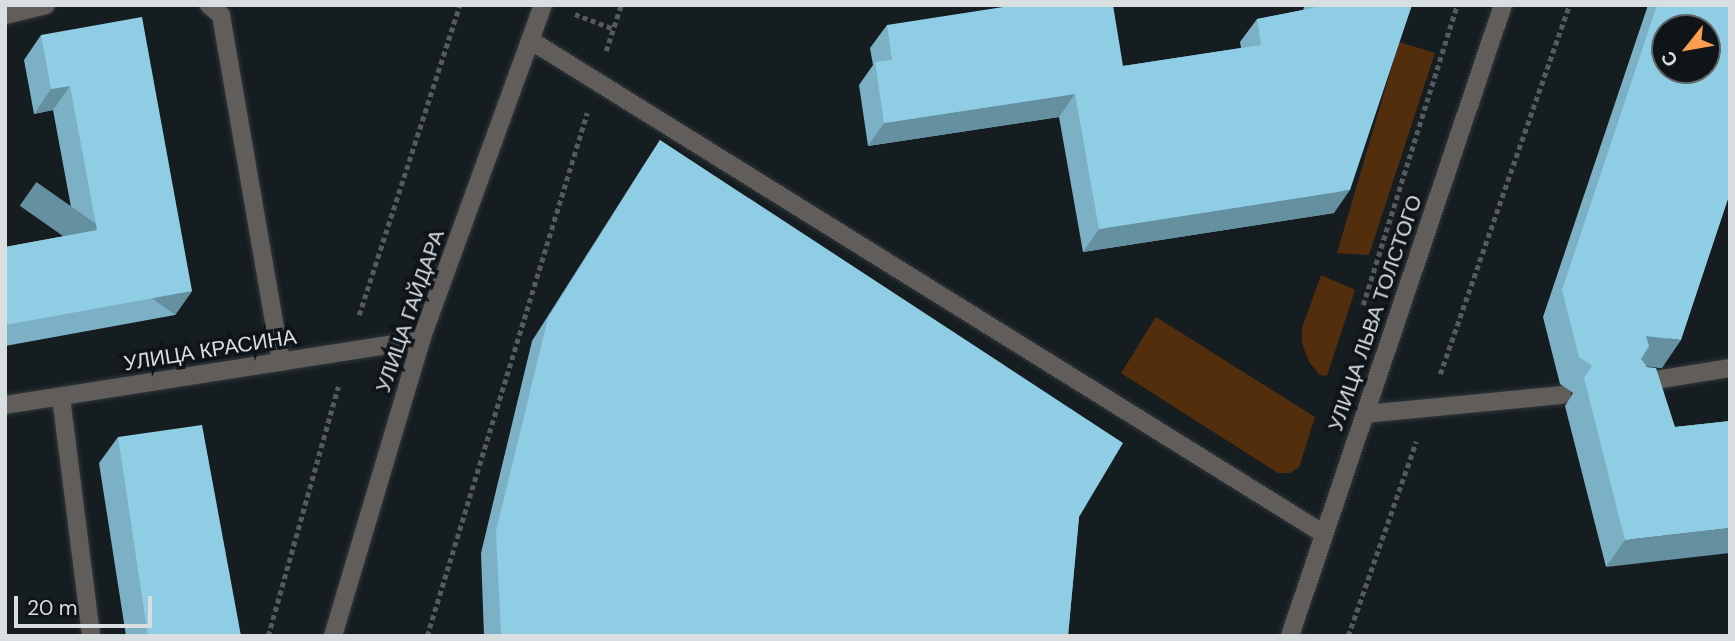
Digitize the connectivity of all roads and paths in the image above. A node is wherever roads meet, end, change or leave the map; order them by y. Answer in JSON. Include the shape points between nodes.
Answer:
{"nodes":[{"id":1,"x":46,"y":5,"type":"edge"},
{"id":2,"x":208,"y":5,"type":"edge"},
{"id":3,"x":543,"y":5,"type":"edge"},
{"id":4,"x":621,"y":5,"type":"edge"},
{"id":5,"x":1457,"y":5,"type":"edge"},
{"id":6,"x":1503,"y":5,"type":"edge"},
{"id":7,"x":1569,"y":5,"type":"edge"},
{"id":8,"x":563,"y":10,"type":"dead end"},
{"id":9,"x":5,"y":15,"type":"edge"},
{"id":10,"x":614,"y":29,"type":"junction"},
{"id":11,"x":530,"y":40,"type":"junction"},
{"id":12,"x":597,"y":81,"type":"junction"},
{"id":13,"x":1362,"y":307,"type":"dead end"},
{"id":14,"x":421,"y":340,"type":"junction"},
{"id":15,"x":281,"y":362,"type":"junction"},
{"id":16,"x":1730,"y":368,"type":"edge"},
{"id":17,"x":1633,"y":384,"type":"edge"},
{"id":18,"x":1562,"y":395,"type":"dead end"},
{"id":19,"x":61,"y":397,"type":"junction"},
{"id":20,"x":5,"y":405,"type":"edge"},
{"id":21,"x":1428,"y":408,"type":"junction"},
{"id":22,"x":1365,"y":414,"type":"junction"},
{"id":23,"x":1324,"y":534,"type":"junction"},
{"id":24,"x":91,"y":636,"type":"edge"},
{"id":25,"x":332,"y":636,"type":"edge"},
{"id":26,"x":427,"y":636,"type":"edge"},
{"id":27,"x":1290,"y":636,"type":"edge"},
{"id":28,"x":1348,"y":636,"type":"edge"}],
"edges":[{"from":1,"to":9,"type":"street"},
{"from":2,"to":15,"type":"street","via":[[221,15]]},
{"from":3,"to":11,"type":"street","name":"УЛИЦА ГАЙДАРА"},
{"from":4,"to":10,"type":"path"},
{"from":5,"to":13,"type":"path"},
{"from":6,"to":22,"type":"street","name":"УЛИЦА ЛЬВА ТОЛСТОГО"},
{"from":7,"to":21,"type":"path"},
{"from":8,"to":10,"type":"path"},
{"from":10,"to":12,"type":"path"},
{"from":11,"to":12,"type":"street"},
{"from":11,"to":14,"type":"street","name":"УЛИЦА ГАЙДАРА"},
{"from":12,"to":23,"type":"street"},
{"from":12,"to":26,"type":"path"},
{"from":14,"to":15,"type":"street","name":"УЛИЦА КРАСИНА"},
{"from":14,"to":25,"type":"street","name":"УЛИЦА ГАЙДАРА"},
{"from":15,"to":19,"type":"street","name":"УЛИЦА КРАСИНА"},
{"from":16,"to":17,"type":"street"},
{"from":18,"to":21,"type":"street"},
{"from":19,"to":20,"type":"street","name":"УЛИЦА КРАСИНА"},
{"from":19,"to":24,"type":"street"},
{"from":21,"to":22,"type":"street"},
{"from":21,"to":28,"type":"path"},
{"from":22,"to":23,"type":"street","name":"УЛИЦА ЛЬВА ТОЛСТОГО"},
{"from":23,"to":27,"type":"street","name":"УЛИЦА ЛЬВА ТОЛСТОГО"}]}
